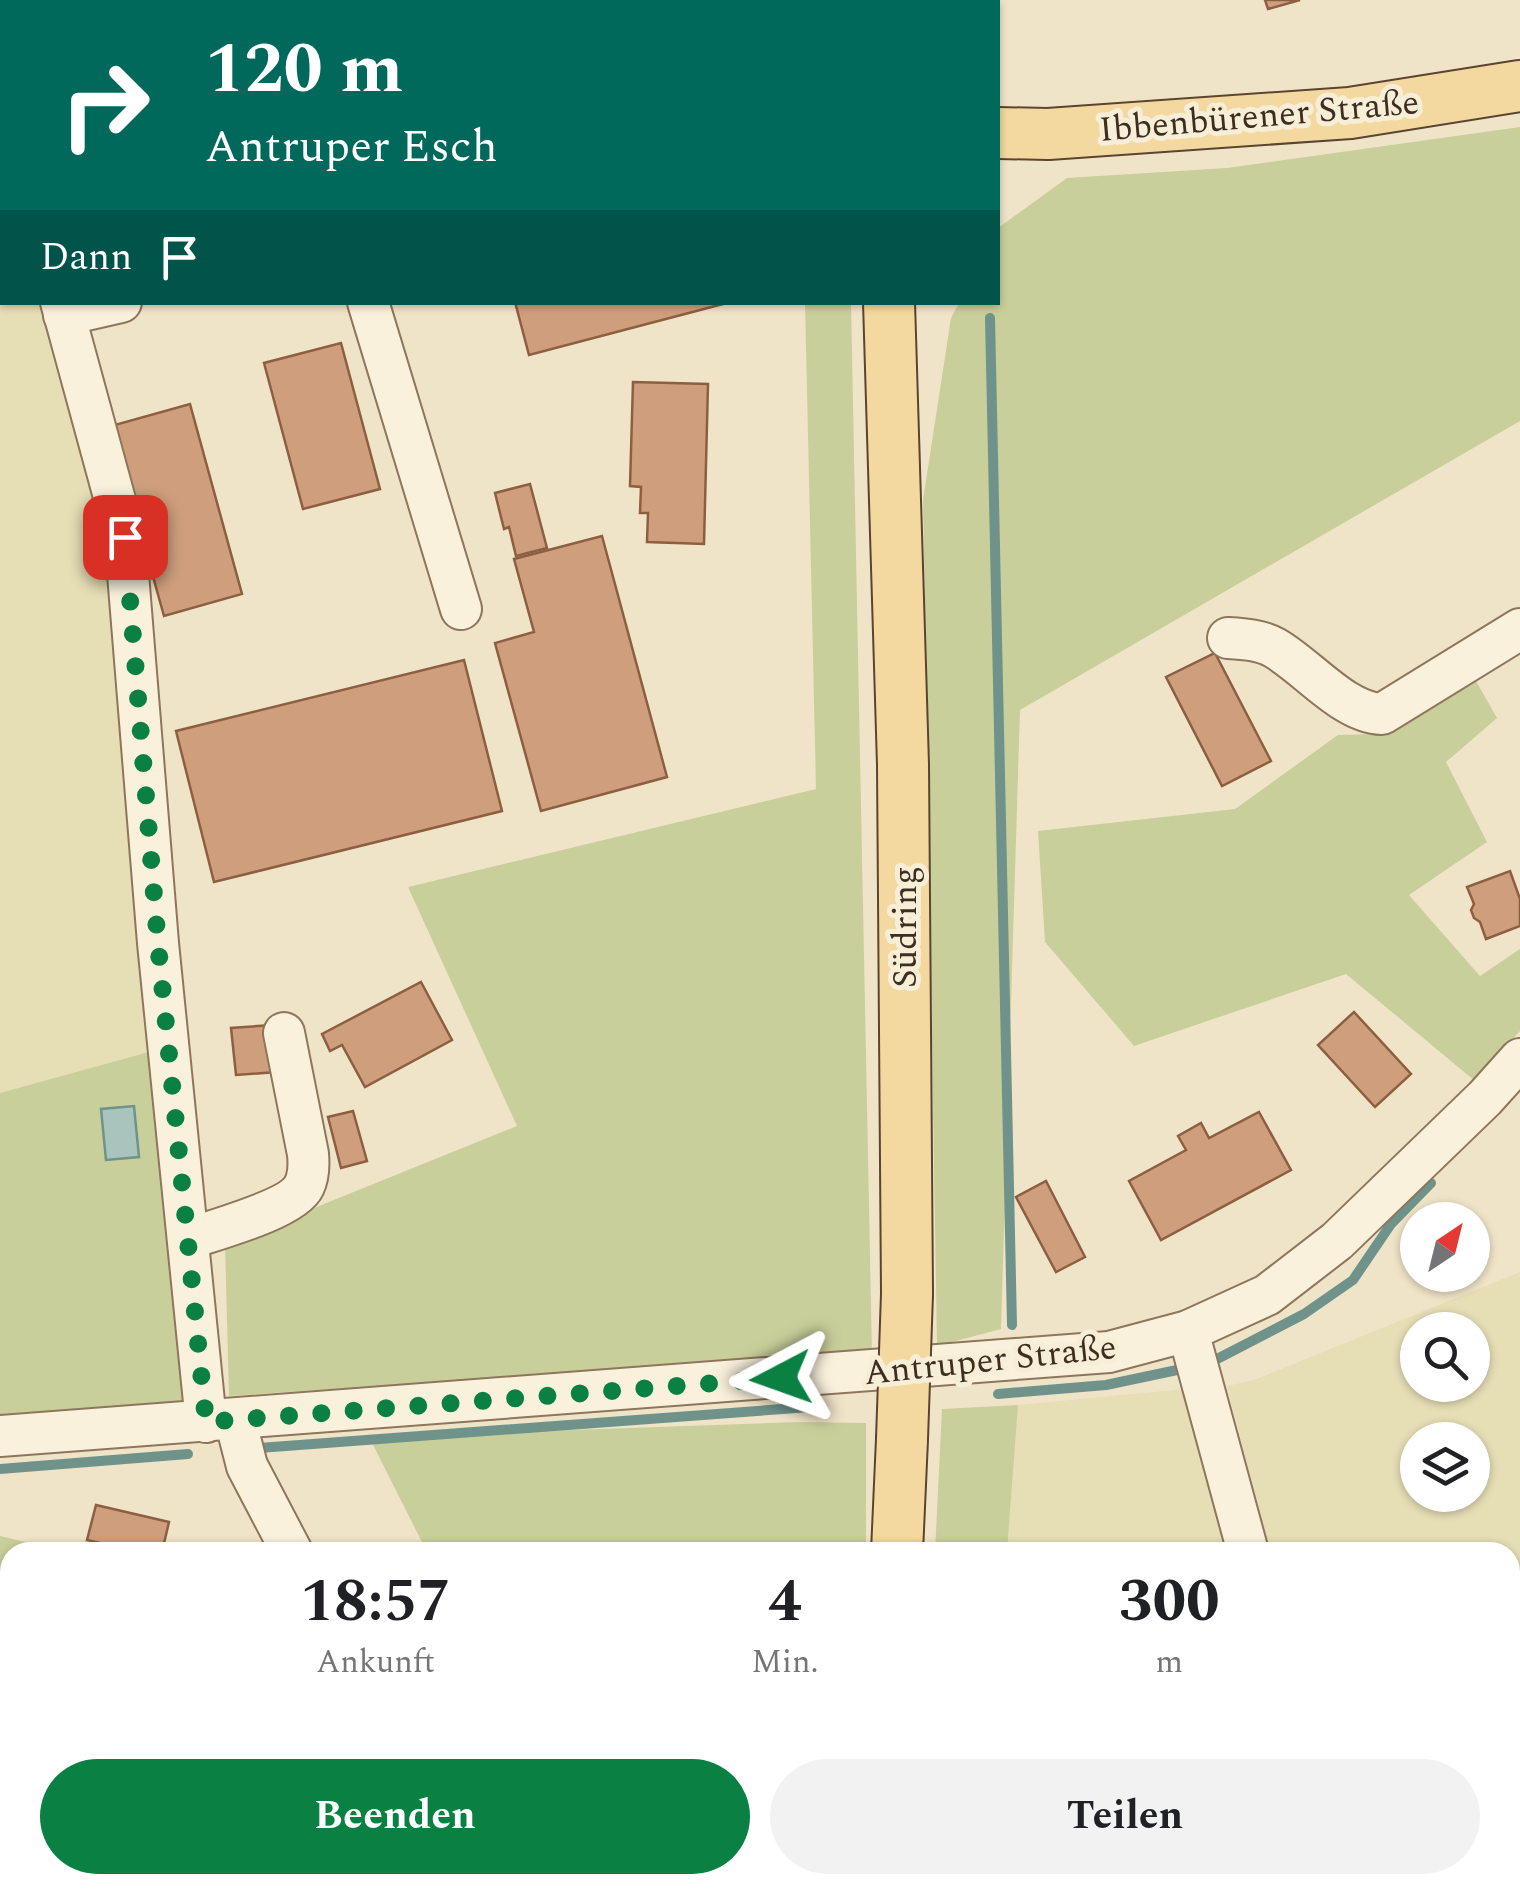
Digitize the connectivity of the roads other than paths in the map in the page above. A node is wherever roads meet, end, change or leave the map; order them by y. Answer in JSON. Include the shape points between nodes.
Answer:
{"nodes":[{"id":1,"x":1520,"y":86,"type":"edge"},
{"id":2,"x":1000,"y":134,"type":"edge"},
{"id":3,"x":1048,"y":134,"type":"junction"},
{"id":4,"x":1000,"y":172,"type":"edge"},
{"id":5,"x":96,"y":305,"type":"edge"},
{"id":6,"x":369,"y":305,"type":"edge"},
{"id":7,"x":888,"y":305,"type":"edge"},
{"id":8,"x":915,"y":305,"type":"edge"},
{"id":9,"x":62,"y":309,"type":"edge"},
{"id":10,"x":892,"y":379,"type":"junction"},
{"id":11,"x":461,"y":609,"type":"dead end"},
{"id":12,"x":1520,"y":629,"type":"edge"},
{"id":13,"x":1228,"y":638,"type":"dead end"},
{"id":14,"x":284,"y":1033,"type":"dead end"},
{"id":15,"x":1520,"y":1059,"type":"edge"},
{"id":16,"x":188,"y":1239,"type":"junction"},
{"id":17,"x":1188,"y":1331,"type":"junction"},
{"id":18,"x":220,"y":1420,"type":"junction"},
{"id":19,"x":0,"y":1436,"type":"edge"},
{"id":20,"x":287,"y":1542,"type":"edge"},
{"id":21,"x":897,"y":1542,"type":"edge"},
{"id":22,"x":1245,"y":1542,"type":"edge"}],
"edges":[{"from":1,"to":3,"type":"main road","name":"Ibbenbürener Straße","via":[[1350,113]]},
{"from":2,"to":3,"type":"main road","name":"Ibbenbürener Straße"},
{"from":3,"to":4,"type":"main road"},
{"from":5,"to":9,"type":"street"},
{"from":6,"to":11,"type":"street"},
{"from":7,"to":10,"type":"main road","name":"Südring"},
{"from":8,"to":10,"type":"main road"},
{"from":9,"to":16,"type":"street","via":[[125,537]]},
{"from":10,"to":21,"type":"main road","name":"Südring","bridge":true,"via":[[903,764],[906,1294]]},
{"from":12,"to":13,"type":"street","via":[[1382,714],[1367,714],[1272,646]]},
{"from":14,"to":16,"type":"street","via":[[308,1154],[303,1190]]},
{"from":15,"to":17,"type":"street","name":"Antruper Straße","via":[[1336,1242],[1266,1295]]},
{"from":16,"to":18,"type":"street"},
{"from":17,"to":18,"type":"street","name":"Antruper Straße","via":[[1109,1352],[1035,1359]]},
{"from":17,"to":22,"type":"street"},
{"from":18,"to":19,"type":"street","name":"Antruper Straße"},
{"from":18,"to":20,"type":"street"}]}
